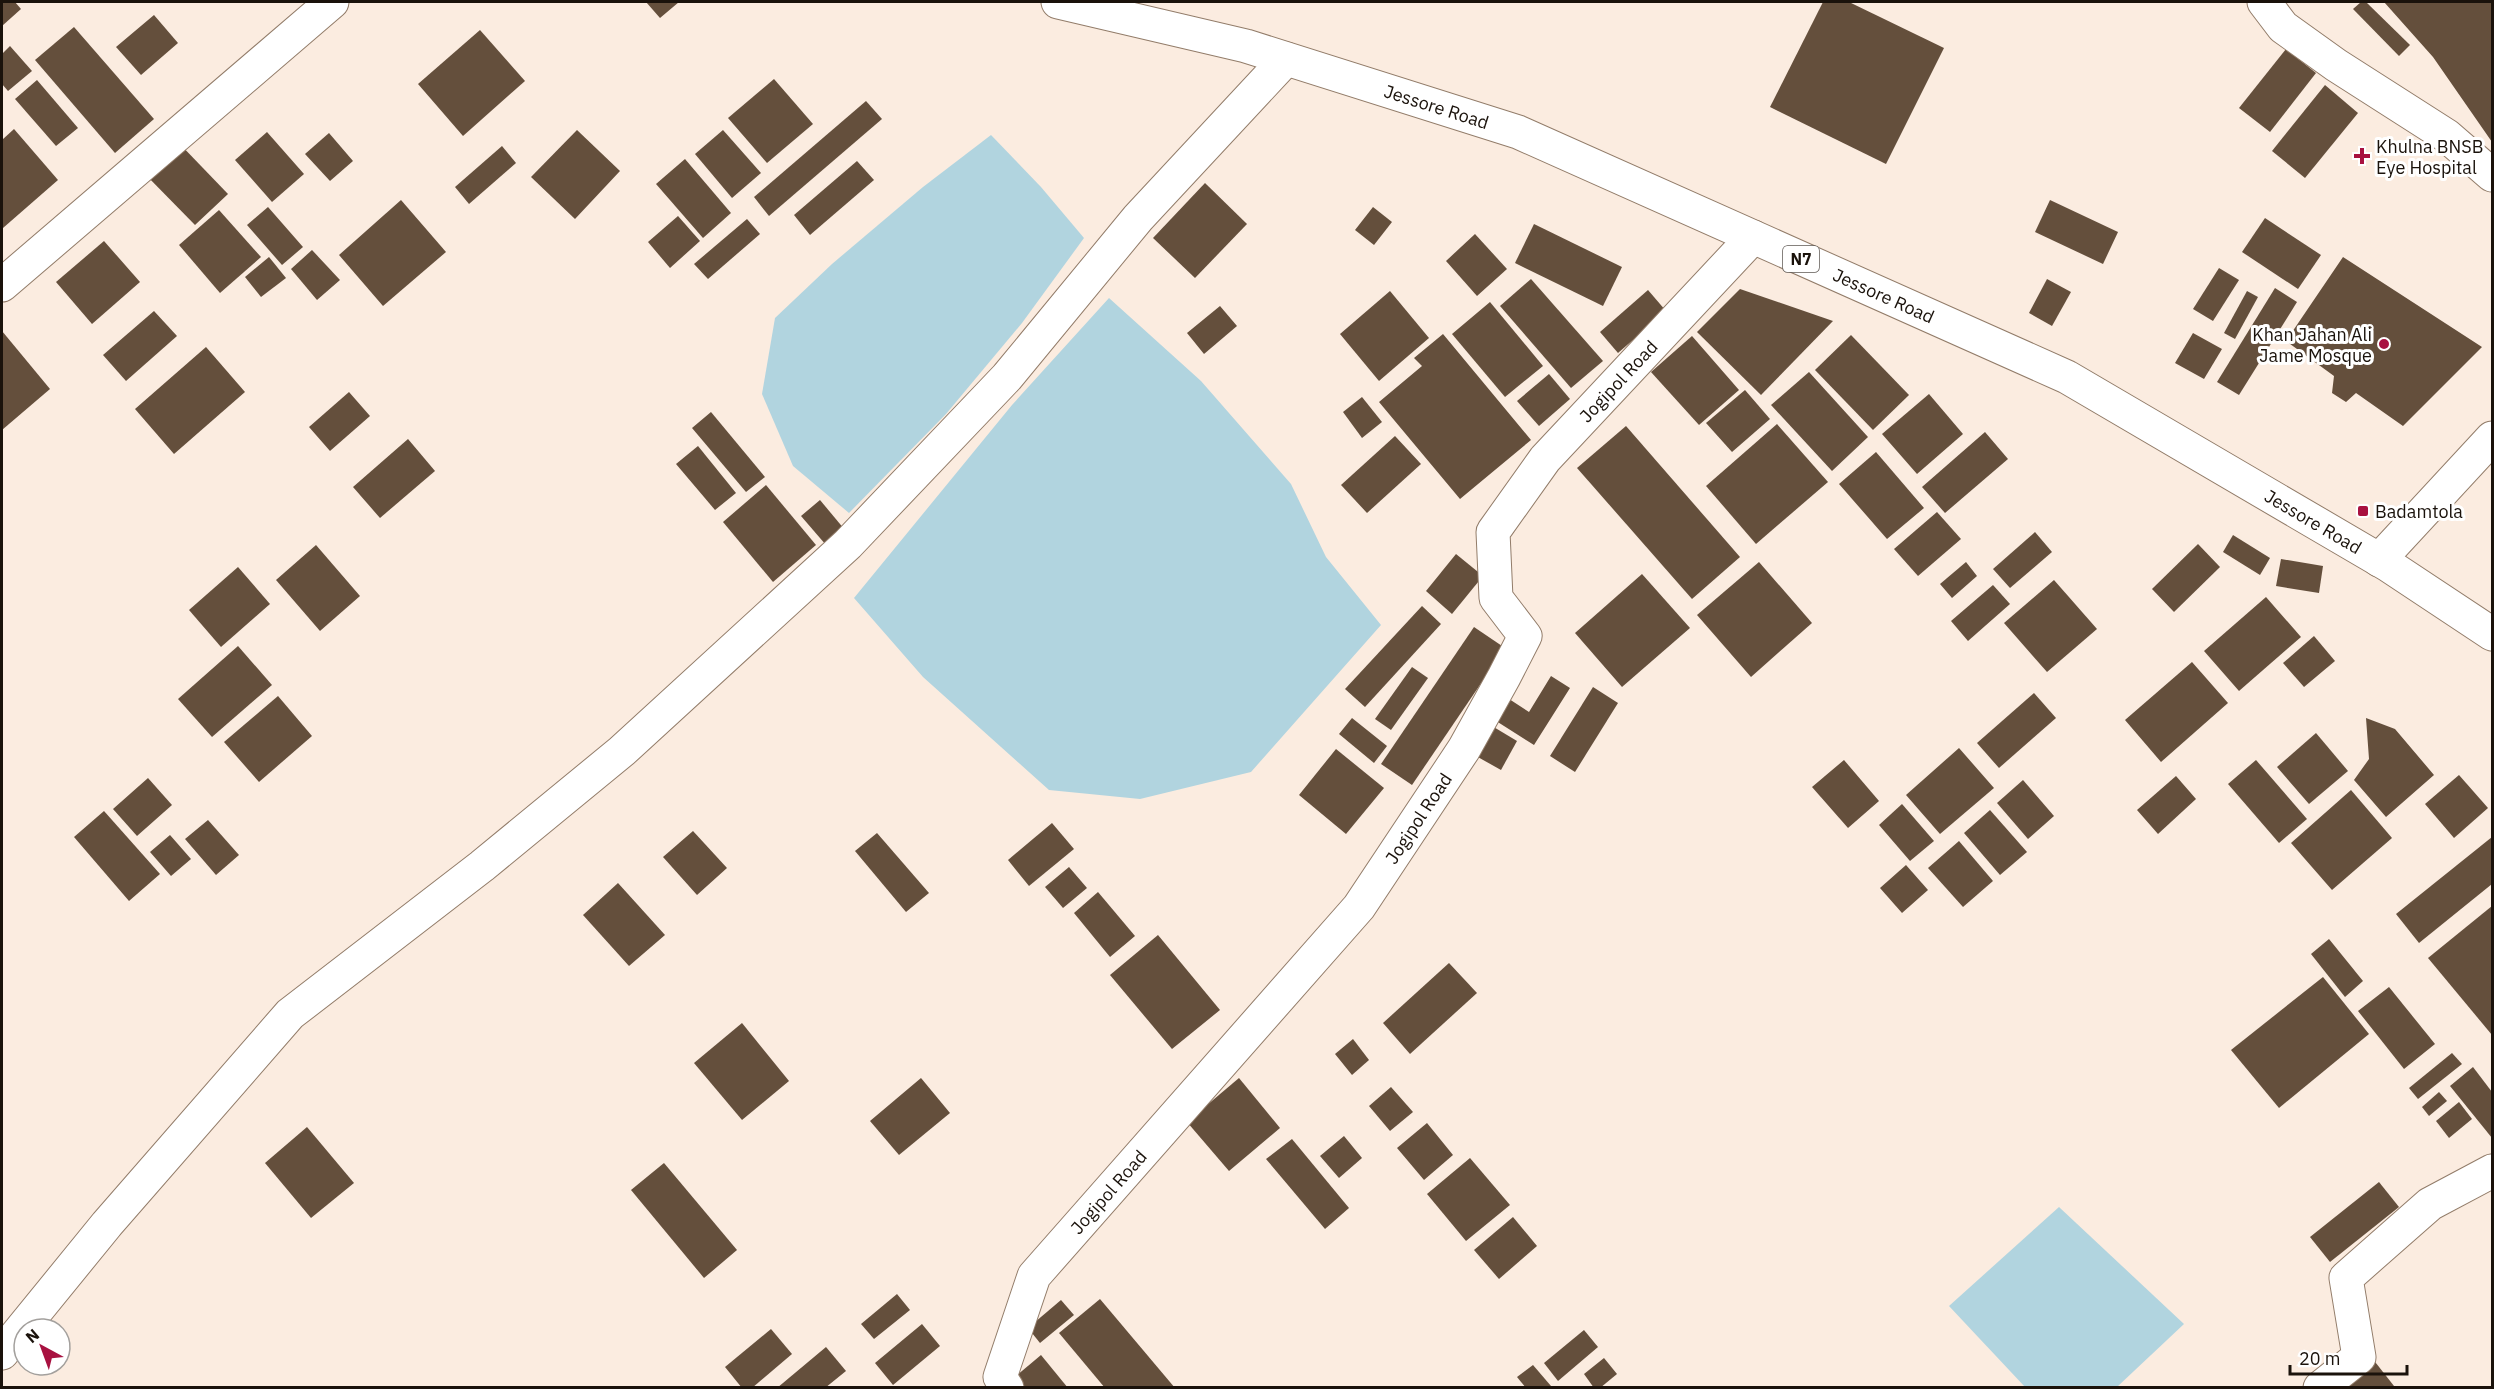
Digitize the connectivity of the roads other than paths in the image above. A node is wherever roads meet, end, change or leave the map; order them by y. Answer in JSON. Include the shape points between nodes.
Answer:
{"nodes":[{"id":1,"x":332,"y":2,"type":"edge"},
{"id":2,"x":1058,"y":2,"type":"edge"},
{"id":3,"x":2264,"y":2,"type":"edge"},
{"id":4,"x":1286,"y":59,"type":"junction"},
{"id":5,"x":2493,"y":175,"type":"edge"},
{"id":6,"x":1753,"y":237,"type":"junction"},
{"id":7,"x":2,"y":285,"type":"edge"},
{"id":8,"x":2493,"y":438,"type":"edge"},
{"id":9,"x":2493,"y":452,"type":"edge"},
{"id":10,"x":2384,"y":562,"type":"junction"},
{"id":11,"x":2493,"y":634,"type":"edge"},
{"id":12,"x":2493,"y":1172,"type":"edge"},
{"id":13,"x":2,"y":1353,"type":"edge"},
{"id":14,"x":1007,"y":1388,"type":"edge"},
{"id":15,"x":2320,"y":1388,"type":"edge"}],
"edges":[{"from":1,"to":7,"type":"main road"},
{"from":2,"to":4,"type":"main road","name":"Jessore Road","number":"N7"},
{"from":3,"to":5,"type":"main road","via":[[2283,27],[2336,66],[2447,136]]},
{"from":4,"to":6,"type":"main road","name":"Jessore Road","number":"N7","via":[[1518,132]]},
{"from":4,"to":13,"type":"main road","via":[[1138,218],[1007,377],[848,544],[622,751],[482,866],[290,1014],[107,1224]]},
{"from":6,"to":10,"type":"main road","name":"Jessore Road","number":"N7","via":[[2067,377]]},
{"from":6,"to":14,"type":"main road","name":"Jogipol Road","via":[[1545,459],[1493,532],[1496,598],[1525,636],[1464,749],[1359,907],[1034,1276],[1000,1377]]},
{"from":8,"to":10,"type":"main road"},
{"from":9,"to":10,"type":"main road"},
{"from":10,"to":11,"type":"main road","name":"Jessore Road","number":"N7"},
{"from":12,"to":15,"type":"main road","via":[[2430,1204],[2346,1278],[2359,1357]]}]}
